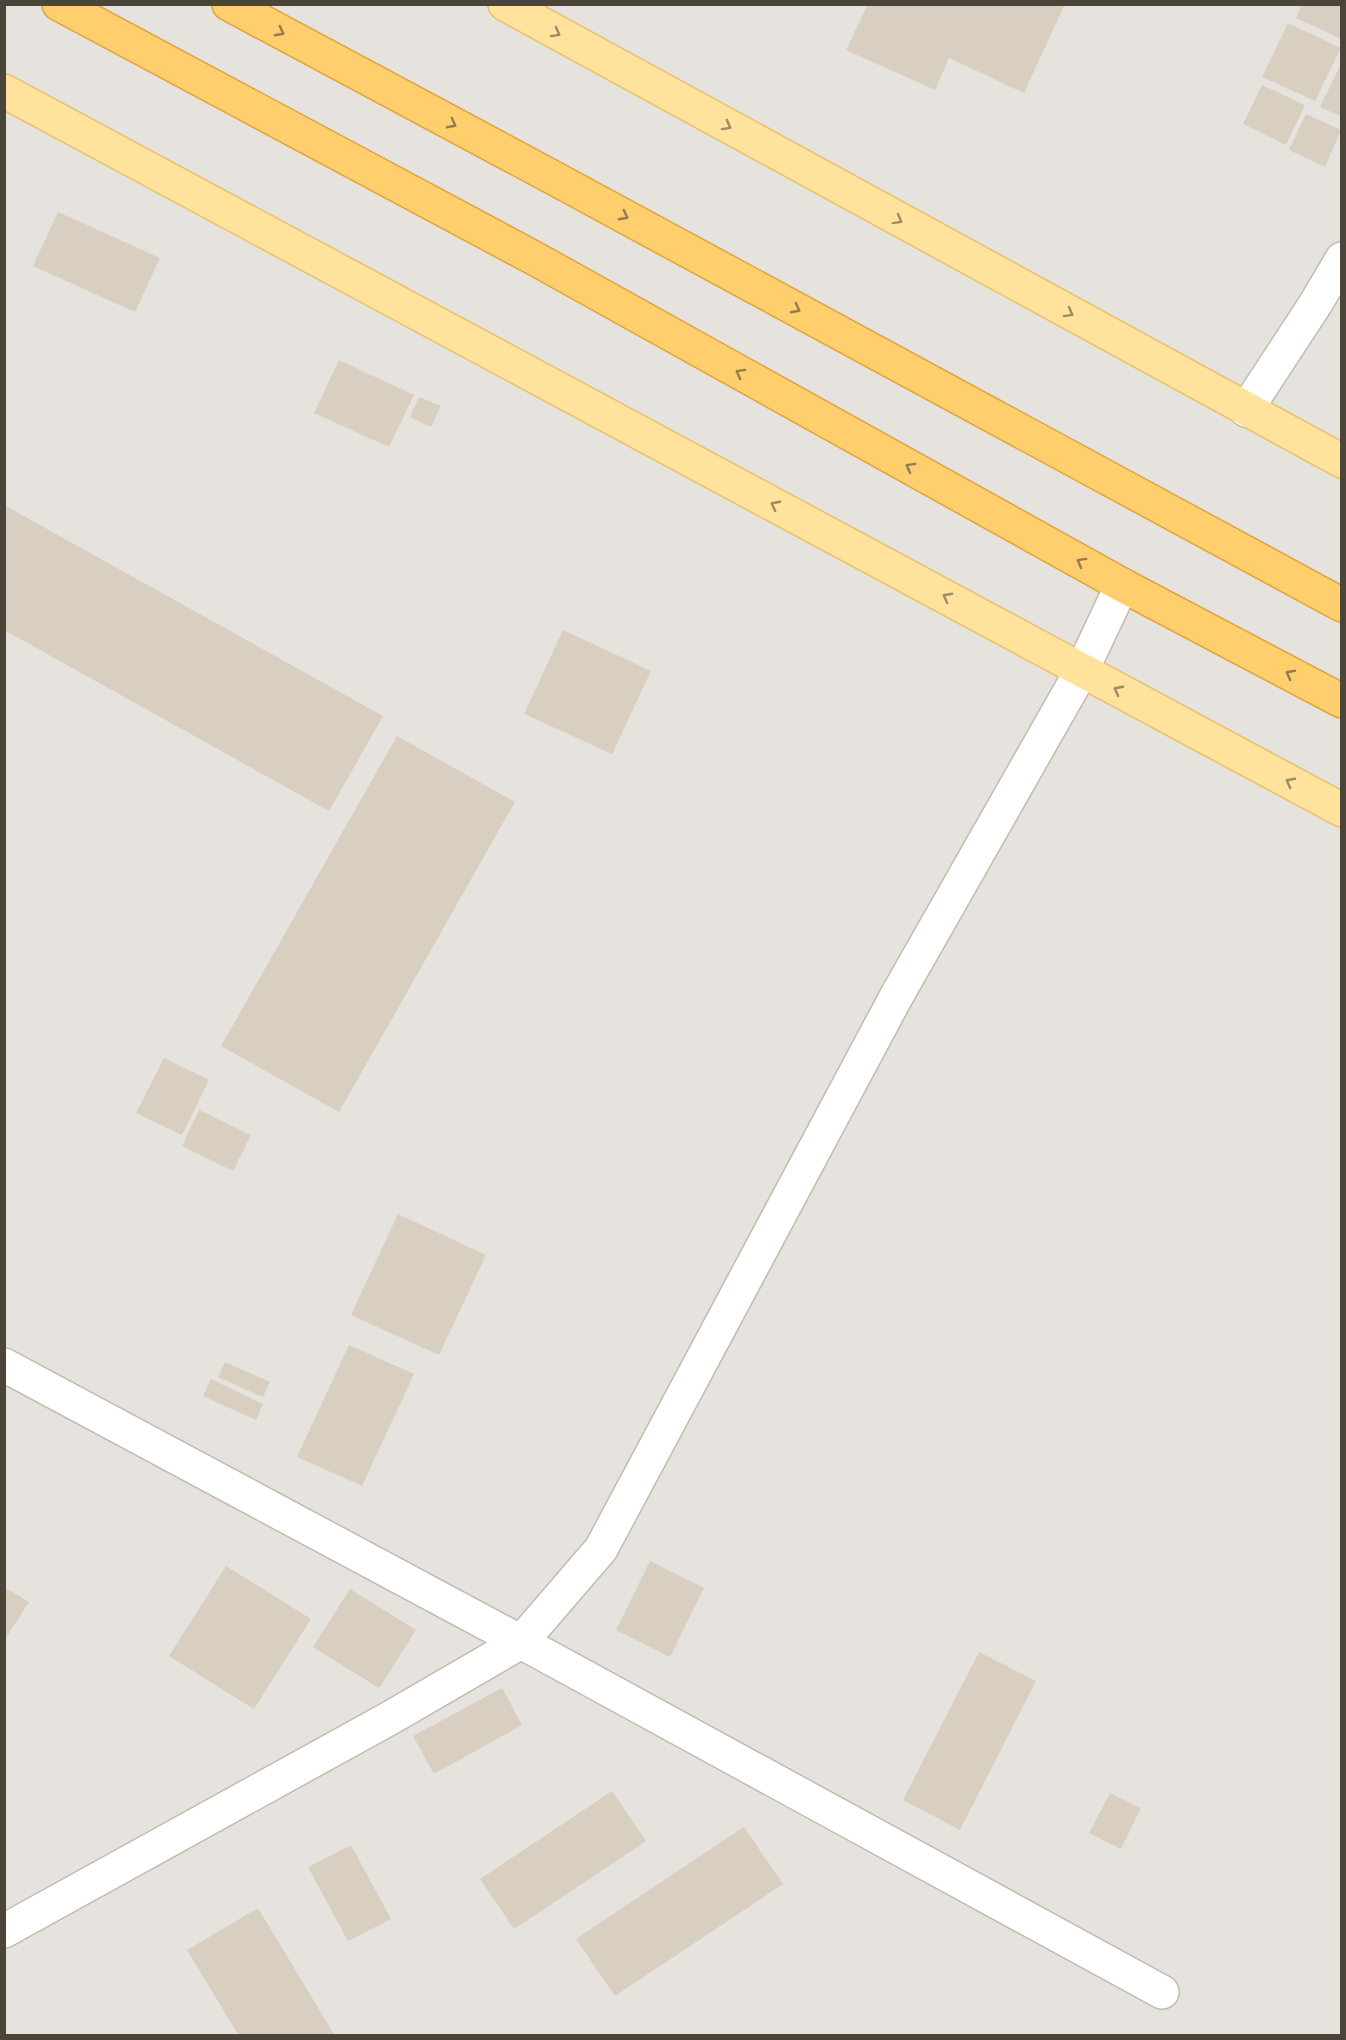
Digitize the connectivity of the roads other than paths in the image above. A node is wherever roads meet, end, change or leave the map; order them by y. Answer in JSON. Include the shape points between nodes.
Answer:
{"nodes":[{"id":1,"x":59,"y":4,"type":"edge"},
{"id":2,"x":229,"y":4,"type":"edge"},
{"id":3,"x":505,"y":4,"type":"edge"},
{"id":4,"x":4,"y":91,"type":"edge"},
{"id":5,"x":1341,"y":259,"type":"edge"},
{"id":6,"x":1246,"y":410,"type":"junction"},
{"id":7,"x":1341,"y":460,"type":"edge"},
{"id":8,"x":1122,"y":585,"type":"junction"},
{"id":9,"x":1341,"y":604,"type":"edge"},
{"id":10,"x":1082,"y":670,"type":"junction"},
{"id":11,"x":1341,"y":701,"type":"edge"},
{"id":12,"x":1341,"y":810,"type":"edge"},
{"id":13,"x":4,"y":1365,"type":"edge"},
{"id":14,"x":521,"y":1642,"type":"junction"},
{"id":15,"x":4,"y":1931,"type":"edge"},
{"id":16,"x":1162,"y":1992,"type":"dead end"}],
"edges":[{"from":8,"to":1,"type":"highway","one_way":true,"via":[[532,257]]},
{"from":2,"to":9,"type":"highway","one_way":true},
{"from":3,"to":6,"type":"main road","one_way":true},
{"from":10,"to":4,"type":"main road","one_way":true},
{"from":5,"to":6,"type":"street"},
{"from":6,"to":7,"type":"main road"},
{"from":8,"to":10,"type":"street"},
{"from":11,"to":8,"type":"highway","one_way":true},
{"from":12,"to":10,"type":"main road","one_way":true},
{"from":10,"to":14,"type":"street","via":[[896,997],[601,1549]]},
{"from":13,"to":14,"type":"street"},
{"from":14,"to":15,"type":"street"},
{"from":14,"to":16,"type":"street"}]}
